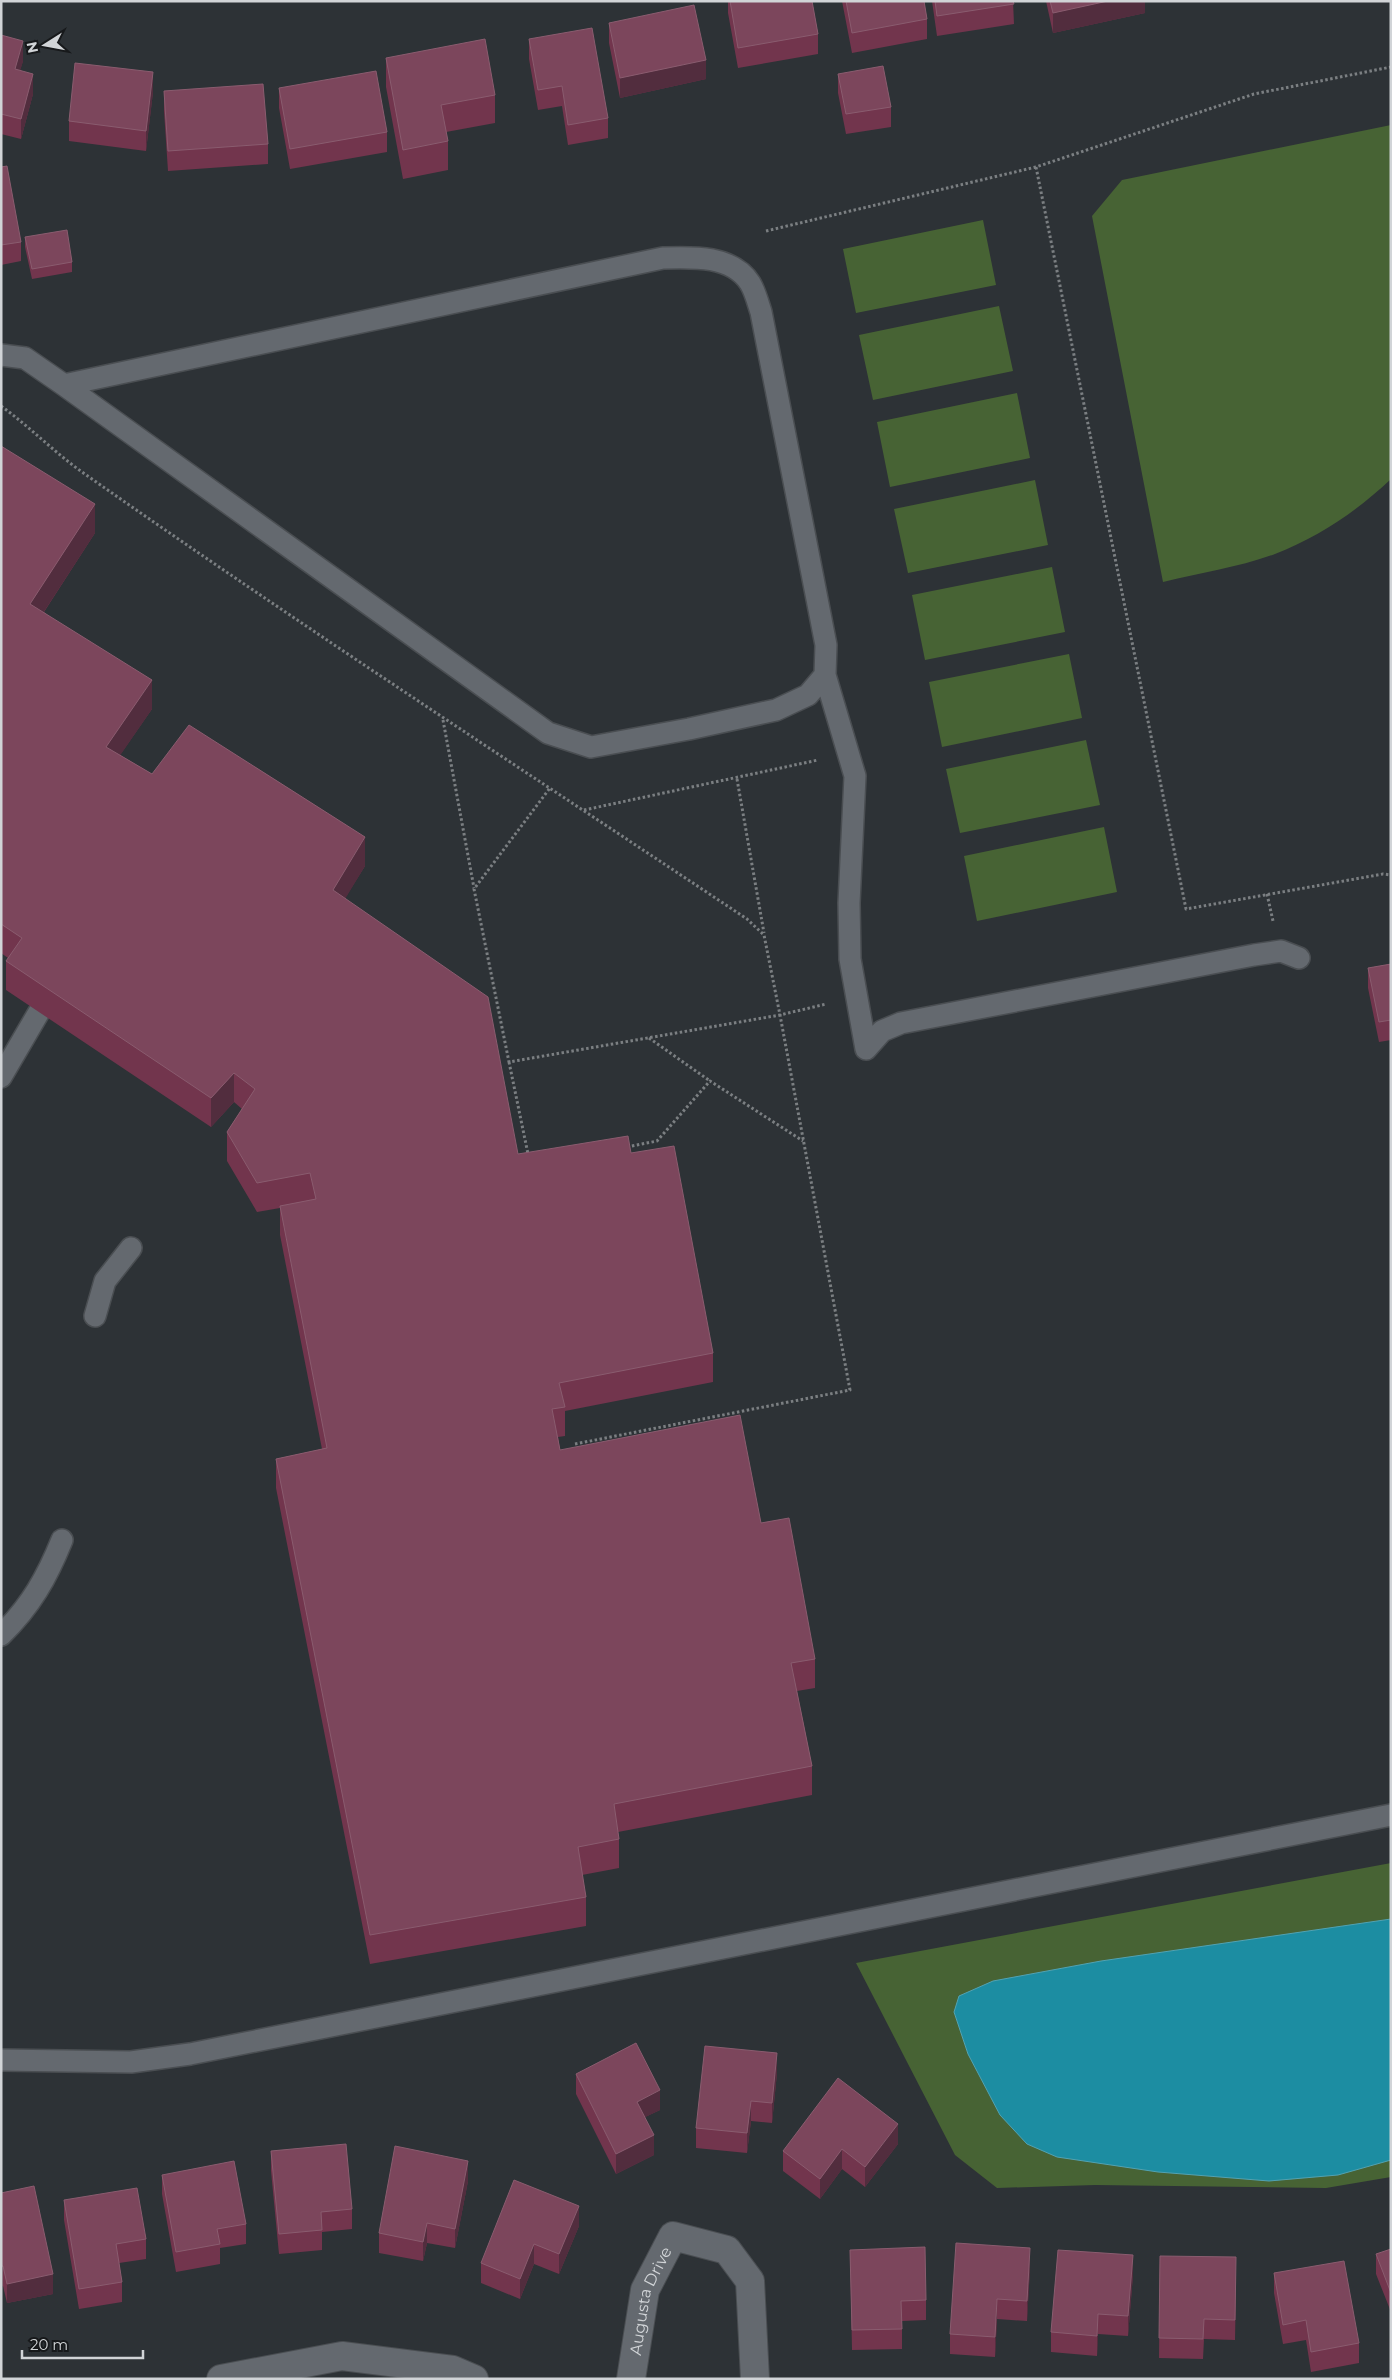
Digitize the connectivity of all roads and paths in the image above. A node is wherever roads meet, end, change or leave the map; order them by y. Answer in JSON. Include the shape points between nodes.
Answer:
{"nodes":[{"id":1,"x":1391,"y":67,"type":"edge"},
{"id":2,"x":1036,"y":166,"type":"junction"},
{"id":3,"x":766,"y":231,"type":"dead end"},
{"id":4,"x":1,"y":355,"type":"edge"},
{"id":5,"x":64,"y":384,"type":"junction"},
{"id":6,"x":1,"y":406,"type":"edge"},
{"id":7,"x":825,"y":675,"type":"junction"},
{"id":8,"x":443,"y":719,"type":"junction"},
{"id":9,"x":801,"y":765,"type":"dead end"},
{"id":10,"x":737,"y":779,"type":"junction"},
{"id":11,"x":550,"y":788,"type":"junction"},
{"id":12,"x":584,"y":810,"type":"junction"},
{"id":13,"x":1391,"y":875,"type":"edge"},
{"id":14,"x":474,"y":889,"type":"junction"},
{"id":15,"x":764,"y":935,"type":"junction"},
{"id":16,"x":1299,"y":958,"type":"dead end"},
{"id":17,"x":39,"y":1012,"type":"edge"},
{"id":18,"x":780,"y":1015,"type":"junction"},
{"id":19,"x":649,"y":1038,"type":"junction"},
{"id":20,"x":509,"y":1062,"type":"junction"},
{"id":21,"x":1,"y":1077,"type":"edge"},
{"id":22,"x":710,"y":1081,"type":"junction"},
{"id":23,"x":803,"y":1141,"type":"junction"},
{"id":24,"x":618,"y":1149,"type":"edge"},
{"id":25,"x":536,"y":1156,"type":"edge"},
{"id":26,"x":131,"y":1248,"type":"dead end"},
{"id":27,"x":95,"y":1316,"type":"dead end"},
{"id":28,"x":574,"y":1444,"type":"dead end"},
{"id":29,"x":62,"y":1540,"type":"dead end"},
{"id":30,"x":1,"y":1635,"type":"edge"},
{"id":31,"x":1391,"y":1815,"type":"edge"},
{"id":32,"x":1,"y":2060,"type":"edge"},
{"id":33,"x":221,"y":2379,"type":"edge"},
{"id":34,"x":474,"y":2379,"type":"edge"},
{"id":35,"x":631,"y":2379,"type":"edge"},
{"id":36,"x":755,"y":2379,"type":"edge"}],
"edges":[{"from":1,"to":2,"type":"path","via":[[1254,94]]},
{"from":2,"to":3,"type":"path"},
{"from":2,"to":13,"type":"path","via":[[1186,909]]},
{"from":4,"to":5,"type":"lane","via":[[25,358]]},
{"from":5,"to":7,"type":"lane","via":[[548,733],[591,747],[689,730],[776,710],[808,695]]},
{"from":5,"to":7,"type":"lane","via":[[663,258],[698,257],[729,265],[750,282],[761,312],[826,645]]},
{"from":6,"to":8,"type":"path","via":[[80,470]]},
{"from":7,"to":16,"type":"lane","via":[[856,776],[850,959],[866,1049],[882,1031],[901,1023],[1254,955],[1281,951]]},
{"from":8,"to":11,"type":"path"},
{"from":8,"to":14,"type":"path"},
{"from":9,"to":10,"type":"path"},
{"from":10,"to":12,"type":"path"},
{"from":10,"to":15,"type":"path"},
{"from":11,"to":12,"type":"path"},
{"from":11,"to":14,"type":"path"},
{"from":12,"to":15,"type":"path","via":[[747,919]]},
{"from":14,"to":20,"type":"path"},
{"from":15,"to":18,"type":"path"},
{"from":17,"to":21,"type":"lane"},
{"from":18,"to":19,"type":"path"},
{"from":18,"to":23,"type":"path"},
{"from":19,"to":20,"type":"path"},
{"from":19,"to":22,"type":"path"},
{"from":20,"to":25,"type":"path","via":[[528,1154]]},
{"from":22,"to":23,"type":"path"},
{"from":22,"to":24,"type":"path","via":[[657,1141]]},
{"from":23,"to":28,"type":"path","via":[[850,1390]]},
{"from":26,"to":27,"type":"lane","via":[[105,1281]]},
{"from":29,"to":30,"type":"lane","via":[[46,1577],[18,1618]]},
{"from":31,"to":32,"type":"lane","via":[[190,2054],[131,2062]]},
{"from":33,"to":34,"type":"street","via":[[342,2356],[453,2370]]},
{"from":35,"to":36,"type":"street","name":"Augusta Drive","via":[[645,2290],[673,2236],[727,2250],[750,2281]]}]}
